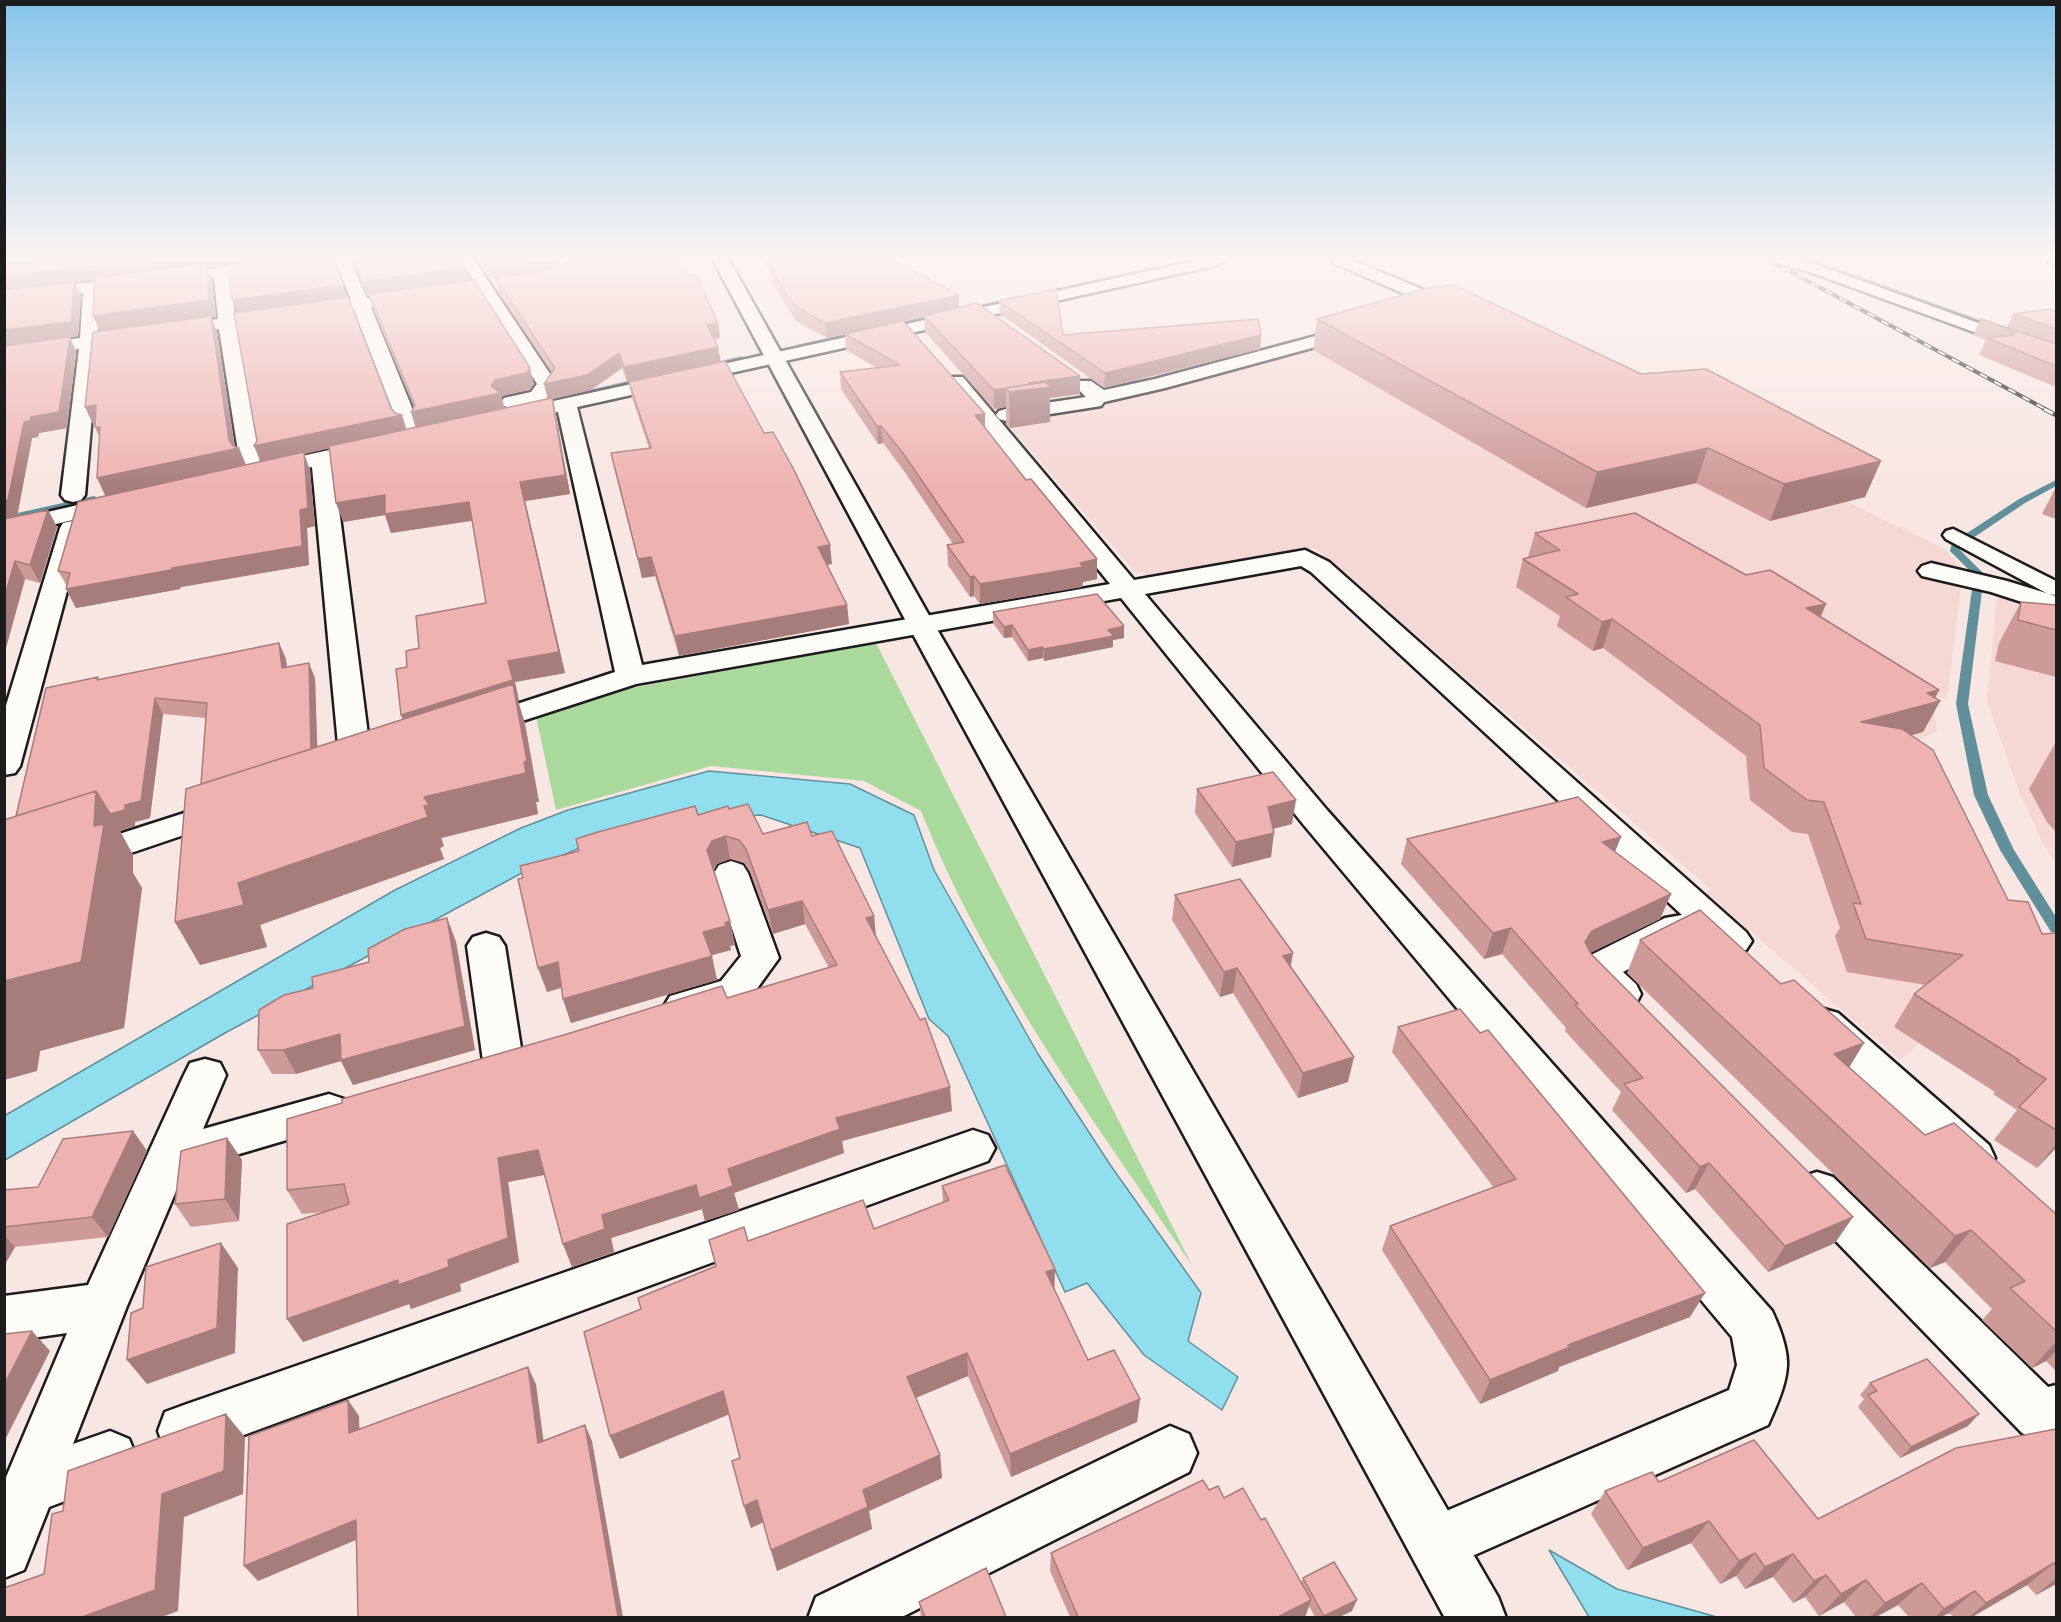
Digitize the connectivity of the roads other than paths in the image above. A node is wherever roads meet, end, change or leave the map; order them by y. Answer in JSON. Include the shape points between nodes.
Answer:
{"nodes":[{"id":1,"x":89,"y":336,"type":"edge"},
{"id":2,"x":132,"y":336,"type":"edge"},
{"id":3,"x":227,"y":336,"type":"edge"},
{"id":4,"x":373,"y":336,"type":"edge"},
{"id":5,"x":515,"y":336,"type":"edge"},
{"id":6,"x":764,"y":336,"type":"edge"},
{"id":7,"x":874,"y":336,"type":"edge"},
{"id":8,"x":916,"y":336,"type":"edge"},
{"id":9,"x":1336,"y":336,"type":"edge"},
{"id":10,"x":1998,"y":336,"type":"edge"},
{"id":11,"x":89,"y":342,"type":"junction"},
{"id":12,"x":925,"y":346,"type":"edge"},
{"id":13,"x":4,"y":354,"type":"edge"},
{"id":14,"x":776,"y":357,"type":"junction"},
{"id":15,"x":2056,"y":357,"type":"edge"},
{"id":16,"x":940,"y":364,"type":"edge"},
{"id":17,"x":1069,"y":375,"type":"edge"},
{"id":18,"x":1095,"y":398,"type":"junction"},
{"id":19,"x":566,"y":404,"type":"junction"},
{"id":20,"x":481,"y":415,"type":"junction"},
{"id":21,"x":988,"y":418,"type":"junction"},
{"id":22,"x":408,"y":423,"type":"junction"},
{"id":23,"x":322,"y":458,"type":"junction"},
{"id":24,"x":240,"y":465,"type":"junction"},
{"id":25,"x":130,"y":492,"type":"edge"},
{"id":26,"x":74,"y":504,"type":"junction"},
{"id":27,"x":4,"y":510,"type":"edge"},
{"id":28,"x":4,"y":528,"type":"edge"},
{"id":29,"x":1953,"y":535,"type":"dead end"},
{"id":30,"x":1931,"y":571,"type":"dead end"},
{"id":31,"x":1127,"y":589,"type":"junction"},
{"id":32,"x":2056,"y":589,"type":"edge"},
{"id":33,"x":2056,"y":605,"type":"edge"},
{"id":34,"x":921,"y":625,"type":"junction"},
{"id":35,"x":630,"y":676,"type":"junction"},
{"id":36,"x":447,"y":736,"type":"edge"},
{"id":37,"x":6,"y":759,"type":"edge"},
{"id":38,"x":356,"y":766,"type":"edge"},
{"id":39,"x":254,"y":800,"type":"edge"},
{"id":40,"x":731,"y":873,"type":"dead end"},
{"id":41,"x":4,"y":884,"type":"edge"},
{"id":42,"x":1704,"y":915,"type":"junction"},
{"id":43,"x":486,"y":946,"type":"dead end"},
{"id":44,"x":1756,"y":962,"type":"edge"},
{"id":45,"x":1801,"y":1002,"type":"edge"},
{"id":46,"x":646,"y":1018,"type":"edge"},
{"id":47,"x":1646,"y":1019,"type":"edge"},
{"id":48,"x":502,"y":1061,"type":"edge"},
{"id":49,"x":205,"y":1075,"type":"dead end"},
{"id":50,"x":366,"y":1100,"type":"edge"},
{"id":51,"x":973,"y":1148,"type":"dead end"},
{"id":52,"x":171,"y":1156,"type":"junction"},
{"id":53,"x":1788,"y":1162,"type":"edge"},
{"id":54,"x":1995,"y":1178,"type":"edge"},
{"id":55,"x":103,"y":1306,"type":"junction"},
{"id":56,"x":4,"y":1319,"type":"edge"},
{"id":57,"x":2056,"y":1410,"type":"edge"},
{"id":58,"x":1170,"y":1453,"type":"dead end"},
{"id":59,"x":30,"y":1487,"type":"junction"},
{"id":60,"x":1436,"y":1544,"type":"junction"},
{"id":61,"x":4,"y":1550,"type":"edge"},
{"id":62,"x":837,"y":1617,"type":"edge"},
{"id":63,"x":1477,"y":1617,"type":"edge"}],
"edges":[{"from":1,"to":11,"type":"street"},
{"from":2,"to":11,"type":"street"},
{"from":3,"to":24,"type":"street"},
{"from":4,"to":22,"type":"street"},
{"from":5,"to":20,"type":"street","via":[[547,384],[538,396]]},
{"from":6,"to":14,"type":"street"},
{"from":7,"to":14,"type":"street"},
{"from":8,"to":12,"type":"street"},
{"from":9,"to":18,"type":"street"},
{"from":10,"to":15,"type":"street"},
{"from":11,"to":13,"type":"street"},
{"from":11,"to":26,"type":"street"},
{"from":14,"to":19,"type":"street"},
{"from":14,"to":34,"type":"street"},
{"from":16,"to":21,"type":"street"},
{"from":17,"to":18,"type":"street","via":[[1097,394]]},
{"from":18,"to":21,"type":"street","via":[[1094,402]]},
{"from":19,"to":20,"type":"street"},
{"from":19,"to":35,"type":"street"},
{"from":20,"to":22,"type":"street"},
{"from":20,"to":23,"type":"street"},
{"from":21,"to":31,"type":"street"},
{"from":22,"to":24,"type":"street"},
{"from":23,"to":24,"type":"street"},
{"from":23,"to":38,"type":"street"},
{"from":25,"to":26,"type":"street"},
{"from":26,"to":27,"type":"street"},
{"from":26,"to":28,"type":"street"},
{"from":26,"to":37,"type":"street"},
{"from":29,"to":32,"type":"street"},
{"from":30,"to":33,"type":"street","via":[[1998,586]]},
{"from":31,"to":34,"type":"street"},
{"from":31,"to":42,"type":"street","via":[[1305,558],[1320,567]]},
{"from":31,"to":60,"type":"street","via":[[1315,817],[1755,1327],[1762,1365],[1750,1407]]},
{"from":34,"to":35,"type":"street"},
{"from":34,"to":60,"type":"street"},
{"from":35,"to":36,"type":"street"},
{"from":39,"to":41,"type":"street"},
{"from":40,"to":46,"type":"street","via":[[759,958],[734,991]]},
{"from":42,"to":44,"type":"street"},
{"from":42,"to":47,"type":"street","via":[[1596,969]]},
{"from":43,"to":48,"type":"street"},
{"from":45,"to":54,"type":"street"},
{"from":49,"to":52,"type":"street"},
{"from":50,"to":52,"type":"street"},
{"from":51,"to":59,"type":"street"},
{"from":52,"to":55,"type":"street"},
{"from":53,"to":57,"type":"street","via":[[2040,1415]]},
{"from":55,"to":56,"type":"street"},
{"from":55,"to":59,"type":"street"},
{"from":58,"to":62,"type":"street"},
{"from":59,"to":61,"type":"street"},
{"from":60,"to":63,"type":"street"}]}
